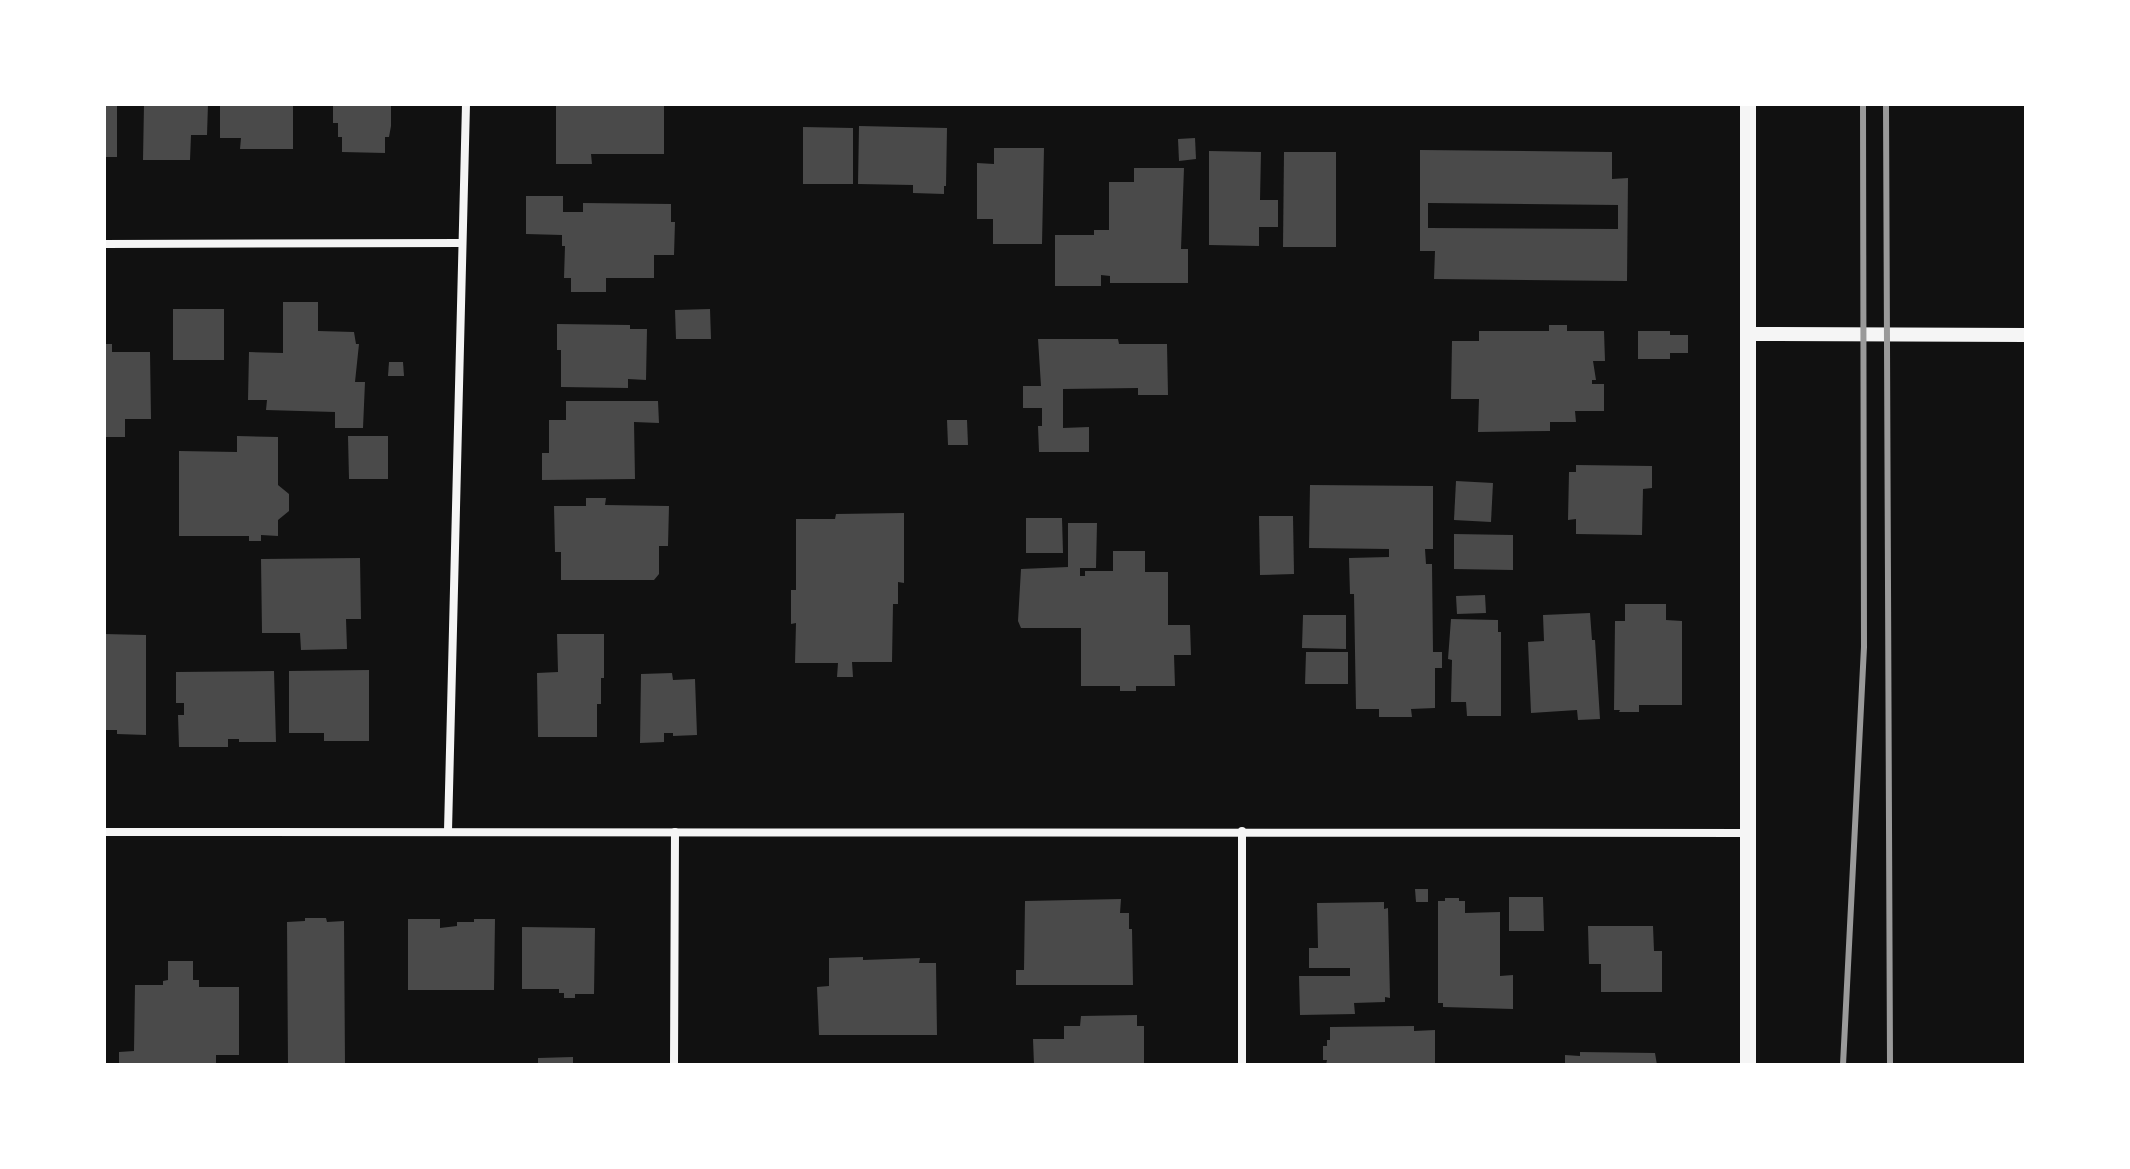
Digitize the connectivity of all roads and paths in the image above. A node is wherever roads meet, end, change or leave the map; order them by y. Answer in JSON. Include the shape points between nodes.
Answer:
{"nodes":[{"id":1,"x":466,"y":104,"type":"edge"},
{"id":2,"x":1748,"y":104,"type":"edge"},
{"id":3,"x":462,"y":243,"type":"junction"},
{"id":4,"x":104,"y":244,"type":"edge"},
{"id":5,"x":1750,"y":334,"type":"junction"},
{"id":6,"x":2026,"y":335,"type":"edge"},
{"id":7,"x":448,"y":831,"type":"junction"},
{"id":8,"x":1242,"y":831,"type":"junction"},
{"id":9,"x":104,"y":832,"type":"edge"},
{"id":10,"x":675,"y":832,"type":"junction"},
{"id":11,"x":1749,"y":833,"type":"junction"},
{"id":12,"x":674,"y":1065,"type":"edge"},
{"id":13,"x":1242,"y":1065,"type":"edge"},
{"id":14,"x":1748,"y":1065,"type":"edge"}],
"edges":[{"from":1,"to":3,"type":"street"},
{"from":2,"to":5,"type":"main road"},
{"from":3,"to":4,"type":"street"},
{"from":3,"to":7,"type":"street"},
{"from":5,"to":6,"type":"street"},
{"from":5,"to":11,"type":"main road"},
{"from":7,"to":9,"type":"street"},
{"from":7,"to":10,"type":"street"},
{"from":8,"to":10,"type":"street"},
{"from":8,"to":11,"type":"street"},
{"from":8,"to":13,"type":"street"},
{"from":10,"to":12,"type":"street"},
{"from":11,"to":14,"type":"main road"}]}
